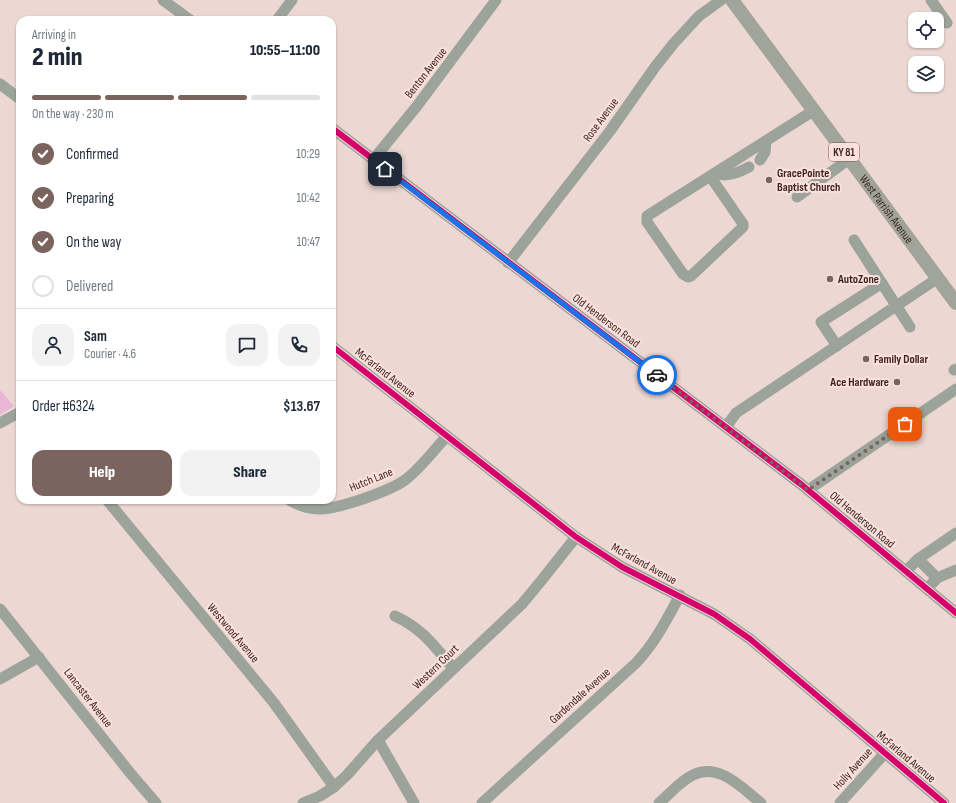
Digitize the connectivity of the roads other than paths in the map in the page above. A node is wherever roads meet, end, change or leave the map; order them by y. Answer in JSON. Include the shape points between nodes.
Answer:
{"nodes":[{"id":1,"x":163,"y":0,"type":"edge"},
{"id":2,"x":292,"y":0,"type":"edge"},
{"id":3,"x":496,"y":0,"type":"edge"},
{"id":4,"x":721,"y":0,"type":"edge"},
{"id":5,"x":732,"y":0,"type":"edge"},
{"id":6,"x":931,"y":0,"type":"edge"},
{"id":7,"x":185,"y":16,"type":"edge"},
{"id":8,"x":280,"y":16,"type":"edge"},
{"id":9,"x":947,"y":23,"type":"dead end"},
{"id":10,"x":0,"y":84,"type":"edge"},
{"id":11,"x":16,"y":96,"type":"edge"},
{"id":12,"x":813,"y":111,"type":"junction"},
{"id":13,"x":336,"y":131,"type":"edge"},
{"id":14,"x":766,"y":141,"type":"junction"},
{"id":15,"x":849,"y":159,"type":"junction"},
{"id":16,"x":373,"y":160,"type":"junction"},
{"id":17,"x":760,"y":160,"type":"dead end"},
{"id":18,"x":749,"y":167,"type":"dead end"},
{"id":19,"x":713,"y":174,"type":"junction"},
{"id":20,"x":797,"y":197,"type":"dead end"},
{"id":21,"x":854,"y":240,"type":"dead end"},
{"id":22,"x":508,"y":263,"type":"junction"},
{"id":23,"x":938,"y":278,"type":"junction"},
{"id":24,"x":882,"y":282,"type":"junction"},
{"id":25,"x":956,"y":303,"type":"edge"},
{"id":26,"x":897,"y":306,"type":"junction"},
{"id":27,"x":910,"y":327,"type":"dead end"},
{"id":28,"x":837,"y":346,"type":"junction"},
{"id":29,"x":336,"y":349,"type":"edge"},
{"id":30,"x":956,"y":389,"type":"edge"},
{"id":31,"x":16,"y":414,"type":"edge"},
{"id":32,"x":0,"y":424,"type":"edge"},
{"id":33,"x":726,"y":427,"type":"junction"},
{"id":34,"x":447,"y":436,"type":"junction"},
{"id":35,"x":808,"y":490,"type":"junction"},
{"id":36,"x":110,"y":504,"type":"edge"},
{"id":37,"x":295,"y":504,"type":"edge"},
{"id":38,"x":956,"y":533,"type":"edge"},
{"id":39,"x":576,"y":536,"type":"junction"},
{"id":40,"x":918,"y":559,"type":"junction"},
{"id":41,"x":956,"y":570,"type":"edge"},
{"id":42,"x":906,"y":571,"type":"junction"},
{"id":43,"x":937,"y":578,"type":"junction"},
{"id":44,"x":927,"y":589,"type":"junction"},
{"id":45,"x":680,"y":595,"type":"junction"},
{"id":46,"x":0,"y":609,"type":"edge"},
{"id":47,"x":956,"y":613,"type":"edge"},
{"id":48,"x":395,"y":616,"type":"dead end"},
{"id":49,"x":39,"y":657,"type":"junction"},
{"id":50,"x":453,"y":668,"type":"junction"},
{"id":51,"x":0,"y":679,"type":"edge"},
{"id":52,"x":378,"y":740,"type":"junction"},
{"id":53,"x":885,"y":753,"type":"junction"},
{"id":54,"x":334,"y":787,"type":"junction"},
{"id":55,"x":156,"y":803,"type":"edge"},
{"id":56,"x":303,"y":803,"type":"edge"},
{"id":57,"x":414,"y":803,"type":"edge"},
{"id":58,"x":482,"y":803,"type":"edge"},
{"id":59,"x":659,"y":803,"type":"edge"},
{"id":60,"x":761,"y":803,"type":"edge"},
{"id":61,"x":840,"y":803,"type":"edge"},
{"id":62,"x":944,"y":803,"type":"edge"}],
"edges":[{"from":1,"to":7,"type":"street"},
{"from":2,"to":8,"type":"street"},
{"from":3,"to":16,"type":"street","name":"Benton Avenue","via":[[422,100]]},
{"from":4,"to":22,"type":"street","name":"Rose Avenue","via":[[699,16],[674,43]]},
{"from":5,"to":12,"type":"main road","name":"West Parrish Avenue","number":"KY 81"},
{"from":6,"to":9,"type":"street"},
{"from":10,"to":11,"type":"street"},
{"from":12,"to":14,"type":"street"},
{"from":12,"to":15,"type":"main road","name":"West Parrish Avenue","number":"KY 81"},
{"from":13,"to":16,"type":"street","name":"Old Henderson Road"},
{"from":14,"to":17,"type":"street","via":[[765,152]]},
{"from":14,"to":19,"type":"street"},
{"from":15,"to":20,"type":"street"},
{"from":15,"to":23,"type":"main road","name":"West Parrish Avenue","number":"KY 81"},
{"from":16,"to":22,"type":"street","name":"Old Henderson Road"},
{"from":18,"to":19,"type":"street","via":[[724,175]]},
{"from":19,"to":19,"type":"street","via":[[646,219],[683,274],[688,277],[743,227]]},
{"from":21,"to":24,"type":"street"},
{"from":22,"to":33,"type":"street","name":"Old Henderson Road"},
{"from":23,"to":25,"type":"main road","name":"West Parrish Avenue","number":"KY 81"},
{"from":23,"to":26,"type":"street"},
{"from":24,"to":26,"type":"street"},
{"from":24,"to":28,"type":"street","via":[[821,322]]},
{"from":26,"to":27,"type":"street"},
{"from":26,"to":28,"type":"street"},
{"from":28,"to":33,"type":"street","via":[[736,413]]},
{"from":29,"to":34,"type":"street","name":"McFarland Avenue"},
{"from":30,"to":35,"type":"street"},
{"from":31,"to":32,"type":"street"},
{"from":33,"to":35,"type":"street","name":"Old Henderson Road"},
{"from":34,"to":37,"type":"street","name":"Hutch Lane","via":[[413,473],[395,486],[328,509],[307,508]]},
{"from":34,"to":39,"type":"street","name":"McFarland Avenue"},
{"from":35,"to":42,"type":"street","name":"Old Henderson Road"},
{"from":36,"to":54,"type":"street","name":"Westwood Avenue","via":[[274,703]]},
{"from":38,"to":40,"type":"street"},
{"from":39,"to":45,"type":"street","name":"McFarland Avenue","via":[[622,567]]},
{"from":39,"to":50,"type":"street","name":"Western Court","via":[[522,604]]},
{"from":40,"to":42,"type":"street"},
{"from":40,"to":43,"type":"street"},
{"from":41,"to":43,"type":"street"},
{"from":42,"to":44,"type":"street","name":"Old Henderson Road"},
{"from":43,"to":44,"type":"street"},
{"from":44,"to":47,"type":"street","name":"Old Henderson Road"},
{"from":45,"to":53,"type":"street","name":"McFarland Avenue","via":[[714,614],[750,639]]},
{"from":45,"to":58,"type":"street","name":"Gardendale Avenue","via":[[659,634],[636,663]]},
{"from":46,"to":49,"type":"street","name":"Lancaster Avenue"},
{"from":48,"to":50,"type":"street","via":[[409,622],[424,634]]},
{"from":49,"to":51,"type":"street"},
{"from":49,"to":55,"type":"street","name":"Lancaster Avenue"},
{"from":50,"to":52,"type":"street","name":"Western Court"},
{"from":52,"to":54,"type":"street","name":"Western Court"},
{"from":52,"to":57,"type":"street"},
{"from":53,"to":61,"type":"street","name":"Holly Avenue"},
{"from":53,"to":62,"type":"street","name":"McFarland Avenue"},
{"from":54,"to":56,"type":"street","name":"Western Court"},
{"from":59,"to":60,"type":"street","via":[[692,775],[712,771],[732,780]]}]}
